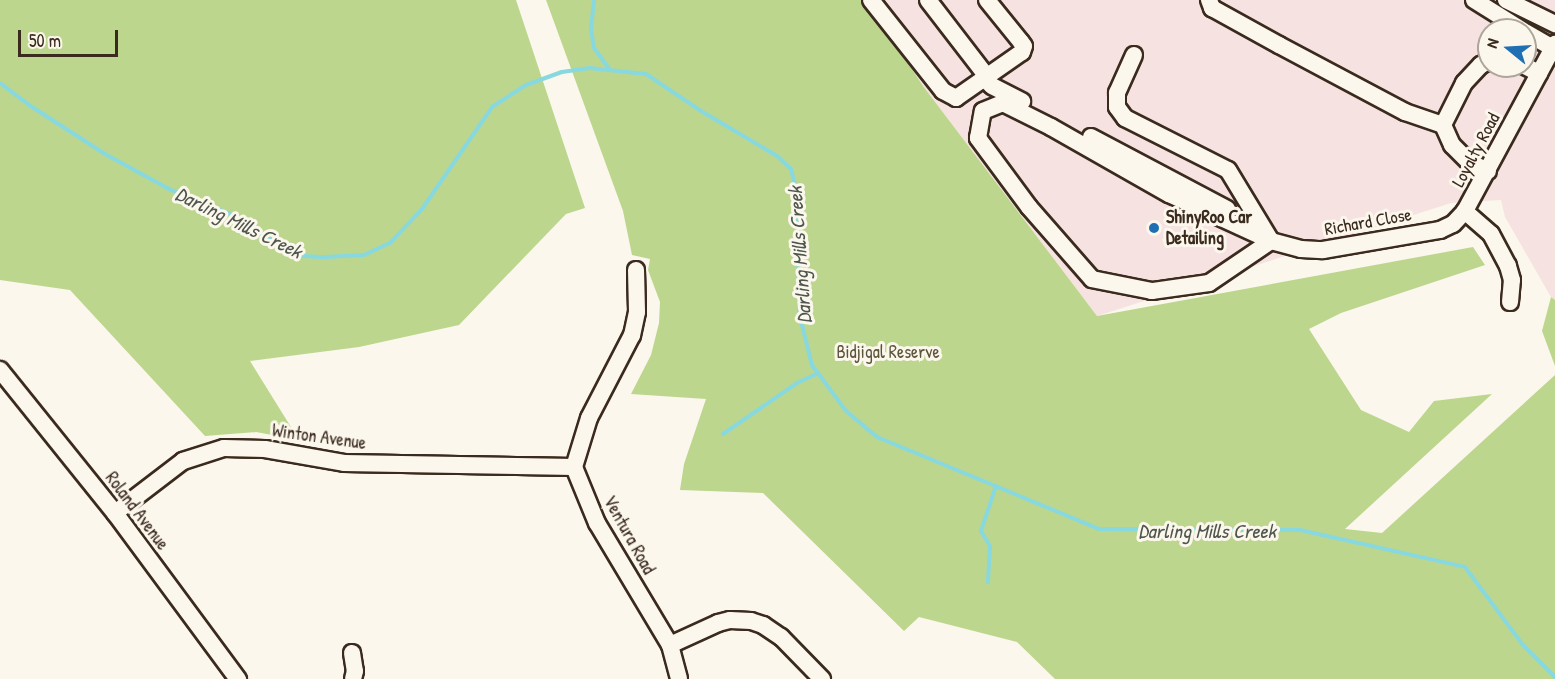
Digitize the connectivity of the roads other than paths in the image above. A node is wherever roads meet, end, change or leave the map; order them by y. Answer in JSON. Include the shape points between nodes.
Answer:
{"nodes":[{"id":1,"x":870,"y":0,"type":"edge"},
{"id":2,"x":928,"y":0,"type":"edge"},
{"id":3,"x":987,"y":0,"type":"edge"},
{"id":4,"x":1209,"y":0,"type":"edge"},
{"id":5,"x":1474,"y":0,"type":"edge"},
{"id":6,"x":1506,"y":0,"type":"edge"},
{"id":7,"x":1502,"y":18,"type":"edge"},
{"id":8,"x":1555,"y":24,"type":"edge"},
{"id":9,"x":1537,"y":38,"type":"edge"},
{"id":10,"x":1554,"y":46,"type":"edge"},
{"id":11,"x":1134,"y":55,"type":"dead end"},
{"id":12,"x":1537,"y":65,"type":"edge"},
{"id":13,"x":1477,"y":69,"type":"edge"},
{"id":14,"x":1529,"y":78,"type":"edge"},
{"id":15,"x":987,"y":79,"type":"junction"},
{"id":16,"x":1443,"y":125,"type":"junction"},
{"id":17,"x":1488,"y":171,"type":"junction"},
{"id":18,"x":1465,"y":211,"type":"junction"},
{"id":19,"x":1267,"y":234,"type":"junction"},
{"id":20,"x":636,"y":270,"type":"dead end"},
{"id":21,"x":1510,"y":302,"type":"dead end"},
{"id":22,"x":0,"y":370,"type":"edge"},
{"id":23,"x":574,"y":467,"type":"junction"},
{"id":24,"x":115,"y":513,"type":"junction"},
{"id":25,"x":670,"y":645,"type":"junction"},
{"id":26,"x":352,"y":653,"type":"dead end"},
{"id":27,"x":238,"y":679,"type":"edge"},
{"id":28,"x":353,"y":679,"type":"edge"},
{"id":29,"x":679,"y":679,"type":"edge"},
{"id":30,"x":822,"y":679,"type":"edge"}],
"edges":[{"from":1,"to":15,"type":"street","via":[[946,94],[958,98]]},
{"from":2,"to":15,"type":"street"},
{"from":3,"to":15,"type":"street","via":[[1024,46],[1018,57]]},
{"from":4,"to":16,"type":"street","via":[[1212,8],[1405,112]]},
{"from":5,"to":7,"type":"street"},
{"from":6,"to":8,"type":"street"},
{"from":9,"to":10,"type":"street"},
{"from":10,"to":12,"type":"street","name":"Loyalty Road"},
{"from":11,"to":19,"type":"street","via":[[1117,93],[1117,107],[1125,118],[1228,170]]},
{"from":13,"to":16,"type":"street","via":[[1464,83]]},
{"from":14,"to":17,"type":"street","name":"Loyalty Road"},
{"from":15,"to":19,"type":"street","via":[[992,86]]},
{"from":16,"to":17,"type":"street","via":[[1452,146],[1469,162]]},
{"from":17,"to":18,"type":"street","name":"Loyalty Road"},
{"from":18,"to":19,"type":"street","name":"Richard Close","via":[[1453,224],[1440,230],[1323,250],[1309,250]]},
{"from":18,"to":21,"type":"street","name":"Loyalty Road","via":[[1491,234],[1509,266]]},
{"from":19,"to":19,"type":"street","via":[[1169,194],[1003,103],[983,111],[978,138],[1029,207],[1092,279],[1152,291],[1209,283]]},
{"from":20,"to":23,"type":"street","via":[[637,312],[632,335],[589,418]]},
{"from":22,"to":24,"type":"street","name":"Roland Avenue"},
{"from":23,"to":24,"type":"street","name":"Winton Avenue","via":[[344,463],[265,448],[224,447],[183,461]]},
{"from":23,"to":25,"type":"street","name":"Ventura Road","via":[[597,523]]},
{"from":24,"to":27,"type":"street","name":"Roland Avenue"},
{"from":25,"to":29,"type":"street","name":"Ventura Road"},
{"from":25,"to":30,"type":"street","via":[[718,623],[751,621],[776,633]]},
{"from":26,"to":28,"type":"street"}]}
